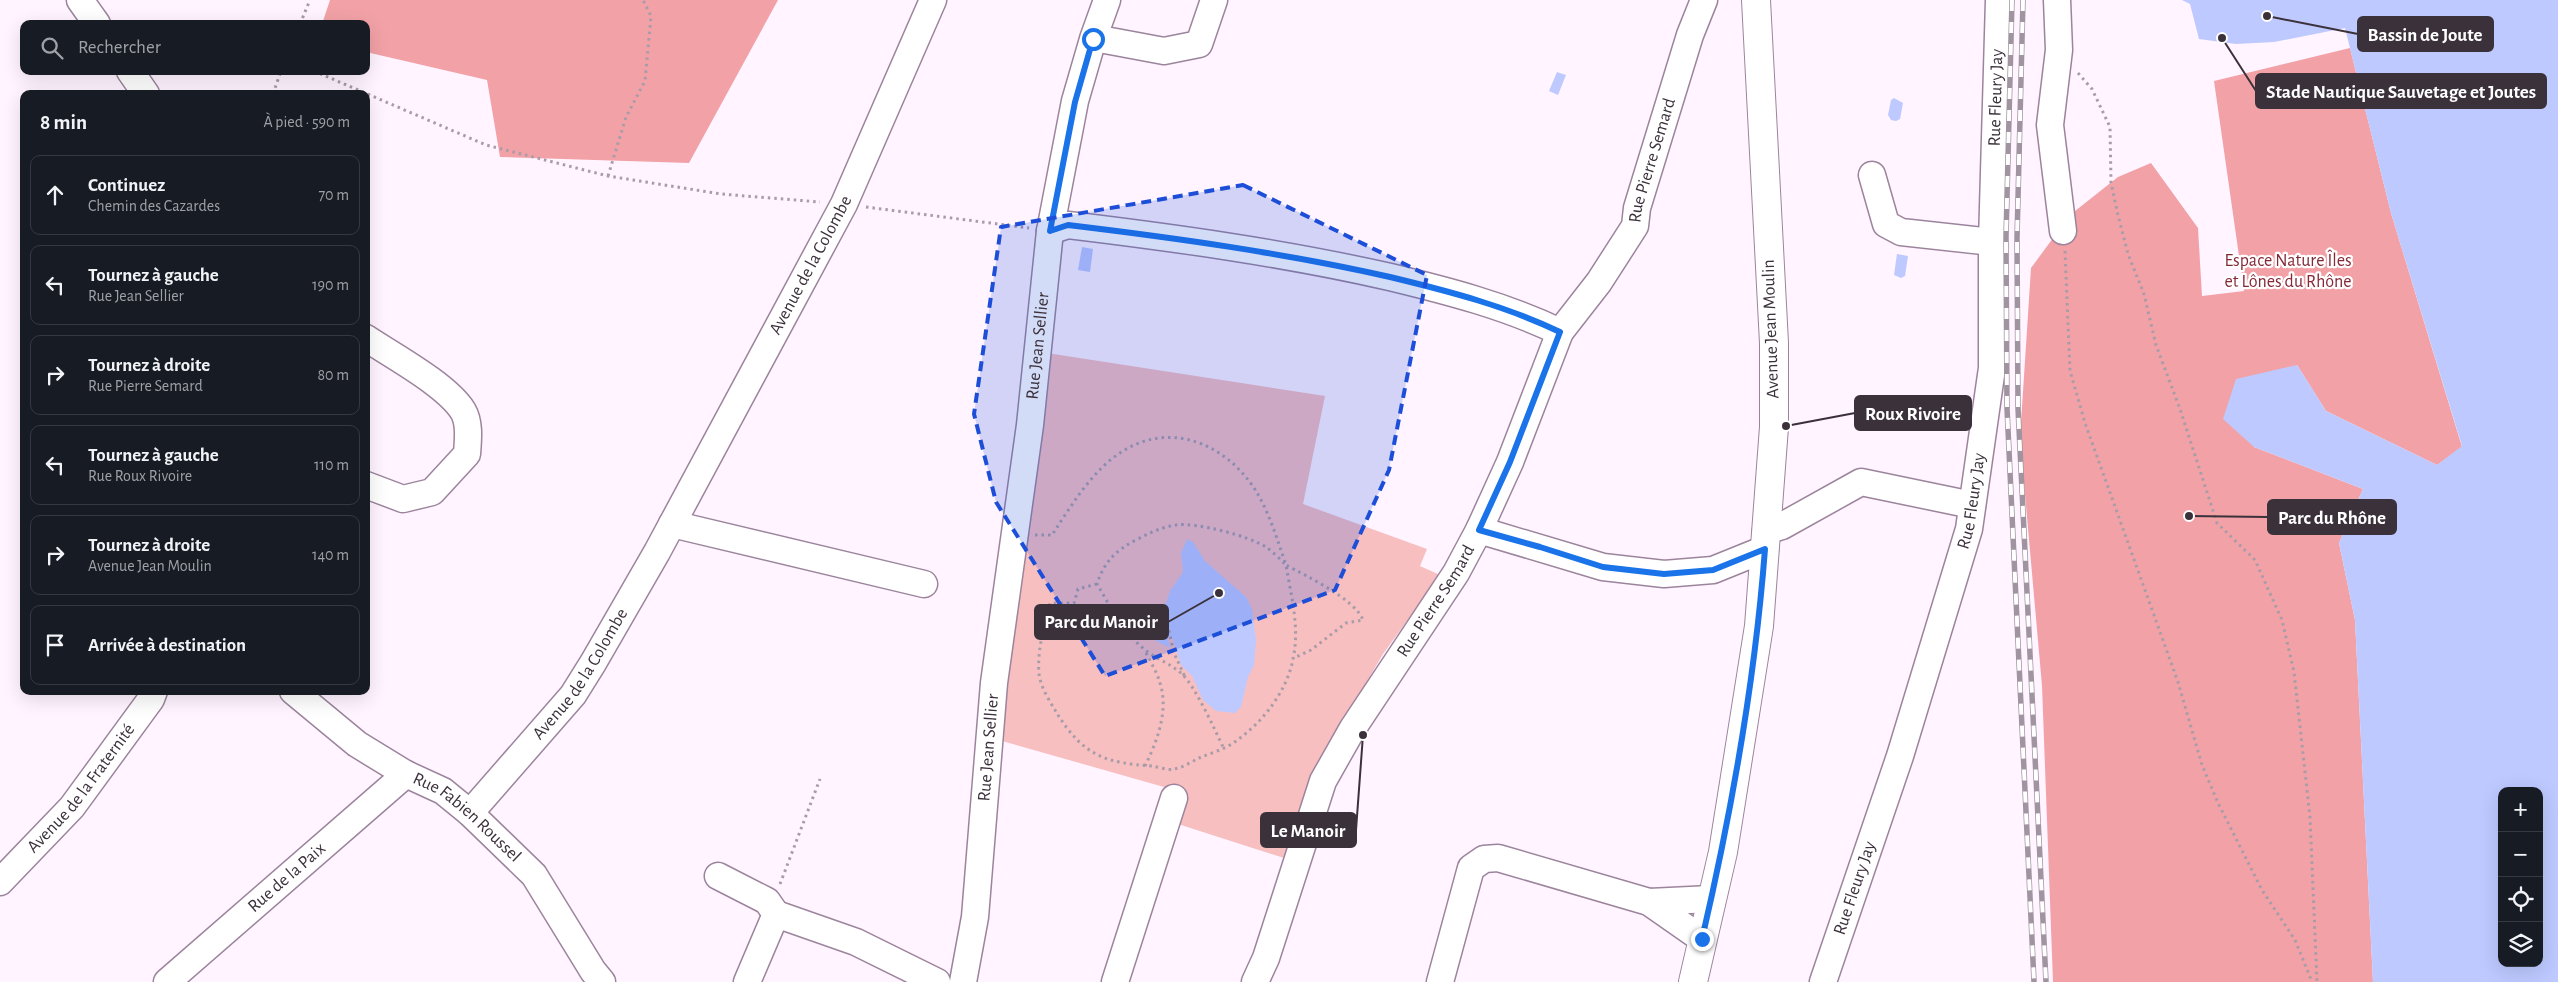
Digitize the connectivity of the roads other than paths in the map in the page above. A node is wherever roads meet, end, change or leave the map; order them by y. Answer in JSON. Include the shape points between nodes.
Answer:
{"nodes":[{"id":1,"x":80,"y":0,"type":"edge"},
{"id":2,"x":933,"y":0,"type":"edge"},
{"id":3,"x":1107,"y":0,"type":"edge"},
{"id":4,"x":1214,"y":0,"type":"edge"},
{"id":5,"x":1704,"y":0,"type":"edge"},
{"id":6,"x":1756,"y":0,"type":"edge"},
{"id":7,"x":1999,"y":0,"type":"edge"},
{"id":8,"x":2057,"y":0,"type":"edge"},
{"id":9,"x":94,"y":20,"type":"edge"},
{"id":10,"x":1105,"y":40,"type":"dead end"},
{"id":11,"x":133,"y":75,"type":"edge"},
{"id":12,"x":143,"y":90,"type":"edge"},
{"id":13,"x":1872,"y":174,"type":"dead end"},
{"id":14,"x":1050,"y":231,"type":"junction"},
{"id":15,"x":2063,"y":231,"type":"road end"},
{"id":16,"x":1992,"y":242,"type":"junction"},
{"id":17,"x":1560,"y":332,"type":"junction"},
{"id":18,"x":370,"y":341,"type":"edge"},
{"id":19,"x":370,"y":486,"type":"edge"},
{"id":20,"x":1972,"y":505,"type":"junction"},
{"id":21,"x":672,"y":524,"type":"junction"},
{"id":22,"x":1479,"y":530,"type":"junction"},
{"id":23,"x":1765,"y":540,"type":"junction"},
{"id":24,"x":924,"y":584,"type":"dead end"},
{"id":25,"x":152,"y":695,"type":"edge"},
{"id":26,"x":298,"y":695,"type":"edge"},
{"id":27,"x":406,"y":774,"type":"junction"},
{"id":28,"x":1174,"y":798,"type":"dead end"},
{"id":29,"x":470,"y":813,"type":"junction"},
{"id":30,"x":718,"y":876,"type":"dead end"},
{"id":31,"x":0,"y":882,"type":"edge"},
{"id":32,"x":1711,"y":899,"type":"junction"},
{"id":33,"x":1649,"y":902,"type":"junction"},
{"id":34,"x":771,"y":908,"type":"junction"},
{"id":35,"x":1702,"y":939,"type":"junction"},
{"id":36,"x":168,"y":982,"type":"edge"},
{"id":37,"x":602,"y":982,"type":"edge"},
{"id":38,"x":747,"y":982,"type":"edge"},
{"id":39,"x":937,"y":982,"type":"edge"},
{"id":40,"x":964,"y":982,"type":"edge"},
{"id":41,"x":1115,"y":982,"type":"edge"},
{"id":42,"x":1255,"y":982,"type":"edge"},
{"id":43,"x":1440,"y":982,"type":"edge"},
{"id":44,"x":1693,"y":982,"type":"edge"},
{"id":45,"x":1823,"y":982,"type":"edge"}],
"edges":[{"from":1,"to":9,"type":"street"},
{"from":2,"to":21,"type":"street","name":"Avenue de la Colombe","via":[[844,204]]},
{"from":3,"to":14,"type":"street","name":"Rue Jean Sellier","via":[[1075,102]]},
{"from":4,"to":10,"type":"street","via":[[1199,44],[1164,51]]},
{"from":5,"to":17,"type":"street","name":"Rue Pierre Semard","via":[[1690,35],[1637,208],[1635,226],[1599,282]]},
{"from":6,"to":23,"type":"main road","name":"Avenue Jean Moulin","via":[[1774,343],[1774,427]]},
{"from":7,"to":16,"type":"street","name":"Rue Fleury Jay"},
{"from":8,"to":15,"type":"street","via":[[2059,50],[2050,125]]},
{"from":11,"to":12,"type":"street"},
{"from":13,"to":16,"type":"street","via":[[1886,224],[1901,232]]},
{"from":14,"to":17,"type":"street","via":[[1068,225],[1326,262],[1442,289],[1528,316]]},
{"from":14,"to":40,"type":"street","name":"Rue Jean Sellier","via":[[1030,425],[994,682],[980,867]]},
{"from":16,"to":20,"type":"street","name":"Rue Fleury Jay","via":[[1992,368]]},
{"from":17,"to":22,"type":"street","name":"Rue Pierre Semard","via":[[1510,462]]},
{"from":18,"to":19,"type":"street","via":[[447,394],[463,412],[468,429],[468,454],[432,492],[404,499]]},
{"from":20,"to":23,"type":"street","via":[[1861,482],[1782,526]]},
{"from":20,"to":45,"type":"street","name":"Rue Fleury Jay","via":[[1969,529],[1900,756]]},
{"from":21,"to":24,"type":"street"},
{"from":21,"to":29,"type":"street","name":"Avenue de la Colombe","via":[[573,695]]},
{"from":22,"to":23,"type":"street","via":[[1603,567],[1664,574],[1713,570]]},
{"from":22,"to":42,"type":"street","name":"Rue Pierre Semard","via":[[1434,608],[1353,728],[1323,781],[1266,958]]},
{"from":23,"to":32,"type":"main road","name":"Avenue Jean Moulin","via":[[1759,626],[1723,852]]},
{"from":25,"to":31,"type":"street","name":"Avenue de la Fraternité","via":[[72,807]]},
{"from":26,"to":27,"type":"street","name":"Rue Fabien Roussel","via":[[357,744]]},
{"from":27,"to":29,"type":"street","name":"Rue Fabien Roussel","via":[[443,791]]},
{"from":27,"to":36,"type":"street","name":"Rue de la Paix"},
{"from":28,"to":41,"type":"street"},
{"from":29,"to":37,"type":"street","name":"Rue Fabien Roussel","via":[[534,875]]},
{"from":30,"to":34,"type":"street"},
{"from":32,"to":33,"type":"street"},
{"from":32,"to":35,"type":"main road","name":"Avenue Jean Moulin"},
{"from":33,"to":35,"type":"street"},
{"from":33,"to":43,"type":"street","via":[[1498,858],[1484,859],[1471,868]]},
{"from":34,"to":38,"type":"street"},
{"from":34,"to":39,"type":"street","via":[[856,942]]},
{"from":35,"to":44,"type":"main road","name":"Avenue Jean Moulin"}]}
